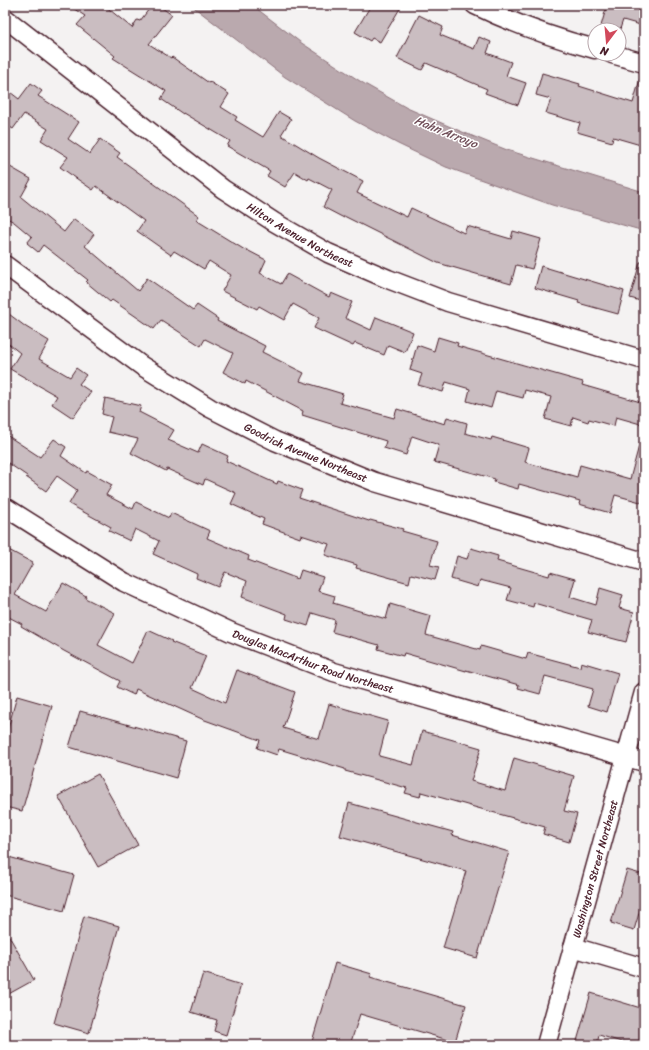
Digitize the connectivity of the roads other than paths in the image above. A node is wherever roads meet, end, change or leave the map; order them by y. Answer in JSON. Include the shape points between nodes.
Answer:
{"nodes":[{"id":1,"x":475,"y":5,"type":"edge"},
{"id":2,"x":5,"y":18,"type":"edge"},
{"id":3,"x":587,"y":47,"type":"edge"},
{"id":4,"x":627,"y":58,"type":"edge"},
{"id":5,"x":644,"y":63,"type":"edge"},
{"id":6,"x":5,"y":265,"type":"edge"},
{"id":7,"x":644,"y":360,"type":"edge"},
{"id":8,"x":5,"y":508,"type":"edge"},
{"id":9,"x":644,"y":562,"type":"edge"},
{"id":10,"x":644,"y":692,"type":"edge"},
{"id":11,"x":626,"y":757,"type":"junction"},
{"id":12,"x":644,"y":762,"type":"edge"},
{"id":13,"x":573,"y":947,"type":"junction"},
{"id":14,"x":644,"y":968,"type":"edge"},
{"id":15,"x":546,"y":1045,"type":"edge"}],
"edges":[{"from":1,"to":3,"type":"street","via":[[558,39]]},
{"from":2,"to":7,"type":"street","name":"Hilton Avenue Northeast","via":[[224,189],[328,253],[448,302]]},
{"from":4,"to":5,"type":"street"},
{"from":6,"to":9,"type":"street","name":"Goodrich Avenue Northeast","via":[[142,366],[210,408],[275,441],[375,482]]},
{"from":8,"to":11,"type":"street","name":"Douglas MacArthur Road Northeast","via":[[124,582],[231,632],[334,672]]},
{"from":10,"to":11,"type":"street","name":"Washington Street Northeast"},
{"from":11,"to":12,"type":"street","name":"Douglas MacArthur Road Northeast"},
{"from":11,"to":13,"type":"street","name":"Washington Street Northeast"},
{"from":13,"to":14,"type":"street"},
{"from":13,"to":15,"type":"street","name":"Washington Street Northeast"}]}
